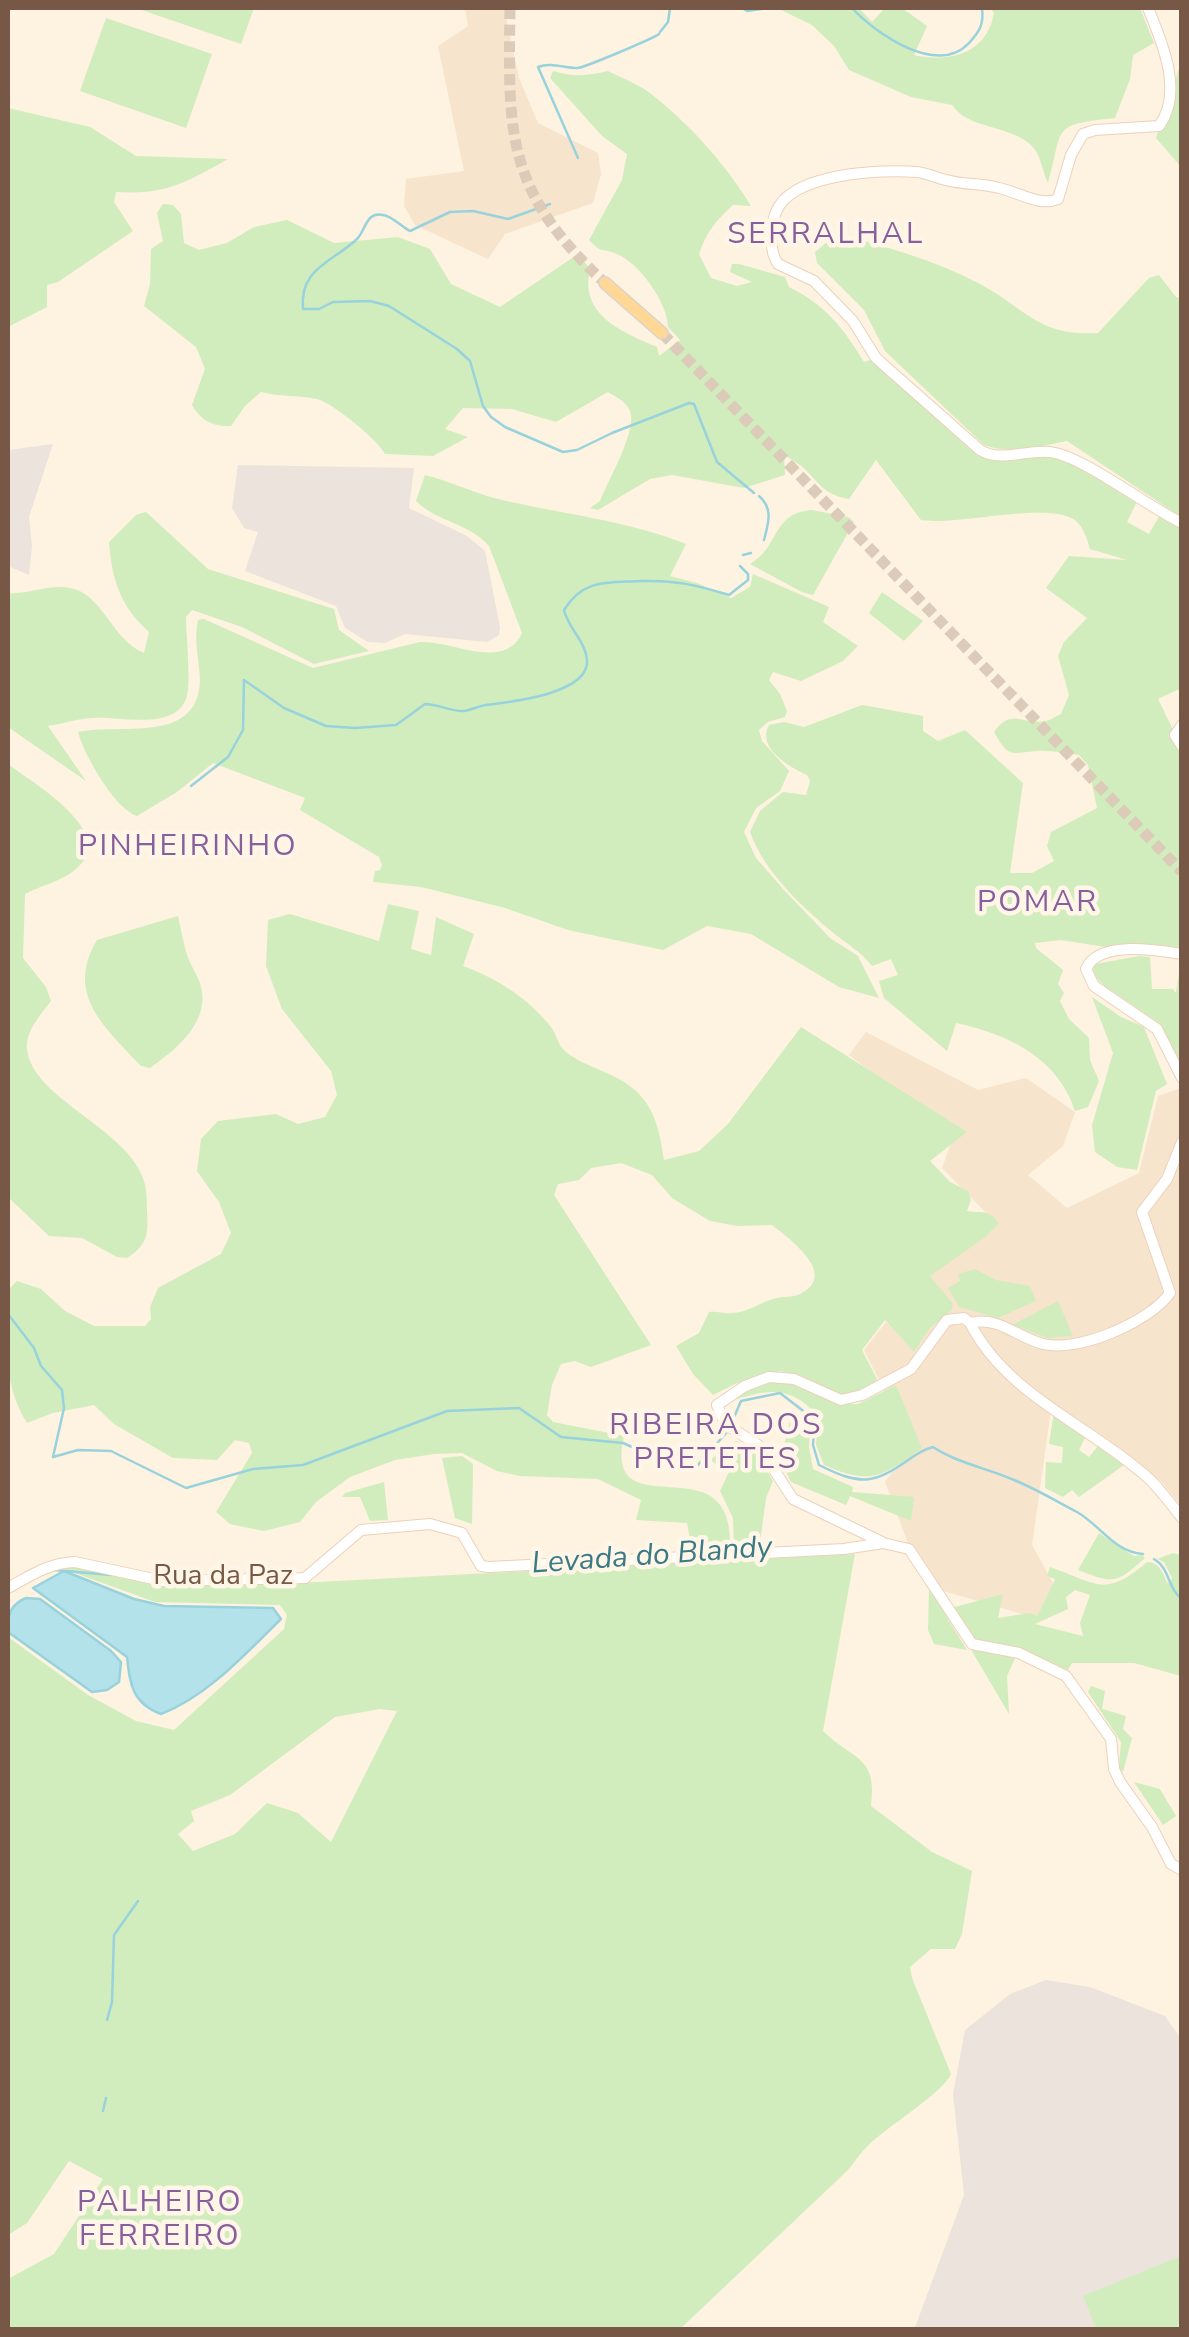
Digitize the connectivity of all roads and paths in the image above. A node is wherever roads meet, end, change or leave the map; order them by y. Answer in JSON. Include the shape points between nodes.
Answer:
{"nodes":[{"id":1,"x":1148,"y":8,"type":"edge"},
{"id":2,"x":605,"y":282,"type":"tunnel mouth"},
{"id":3,"x":662,"y":333,"type":"tunnel mouth"},
{"id":4,"x":1182,"y":523,"type":"edge"},
{"id":5,"x":1182,"y":725,"type":"edge"},
{"id":6,"x":1182,"y":746,"type":"edge"},
{"id":7,"x":1182,"y":954,"type":"edge"},
{"id":8,"x":1182,"y":1078,"type":"edge"},
{"id":9,"x":1182,"y":1142,"type":"edge"},
{"id":10,"x":970,"y":1323,"type":"junction"},
{"id":11,"x":1182,"y":1518,"type":"edge"},
{"id":12,"x":882,"y":1542,"type":"junction"},
{"id":13,"x":8,"y":1588,"type":"edge"},
{"id":14,"x":1182,"y":1870,"type":"edge"}],
"edges":[{"from":1,"to":4,"type":"street","via":[[1165,52],[1170,97],[1163,120],[1159,126],[1082,134],[1053,202],[928,174],[816,181],[786,197],[773,222],[772,246],[778,264],[814,281],[853,321],[876,358],[980,450],[996,457],[1051,452],[1074,459]]},
{"from":2,"to":3,"type":"main road"},
{"from":5,"to":6,"type":"street","via":[[1175,735]]},
{"from":7,"to":8,"type":"street","via":[[1100,954],[1086,974],[1152,1024]]},
{"from":9,"to":10,"type":"street","via":[[1167,1179],[1142,1212],[1170,1293],[1162,1303],[1123,1329],[1077,1343],[1045,1344],[1004,1325]]},
{"from":10,"to":11,"type":"street","via":[[1005,1374],[1140,1471]]},
{"from":10,"to":12,"type":"street","via":[[946,1320],[911,1369],[862,1395],[841,1400],[794,1379],[769,1377],[718,1405],[725,1424],[758,1445],[793,1499]]},
{"from":12,"to":13,"type":"street","name":"Rua da Paz","via":[[489,1567],[481,1566],[462,1534],[430,1524],[360,1530],[305,1578],[163,1582],[75,1562],[40,1569]]},
{"from":12,"to":14,"type":"street","name":"Rua da Paz","via":[[909,1550],[967,1640],[1066,1676],[1111,1739],[1120,1782]]}]}
